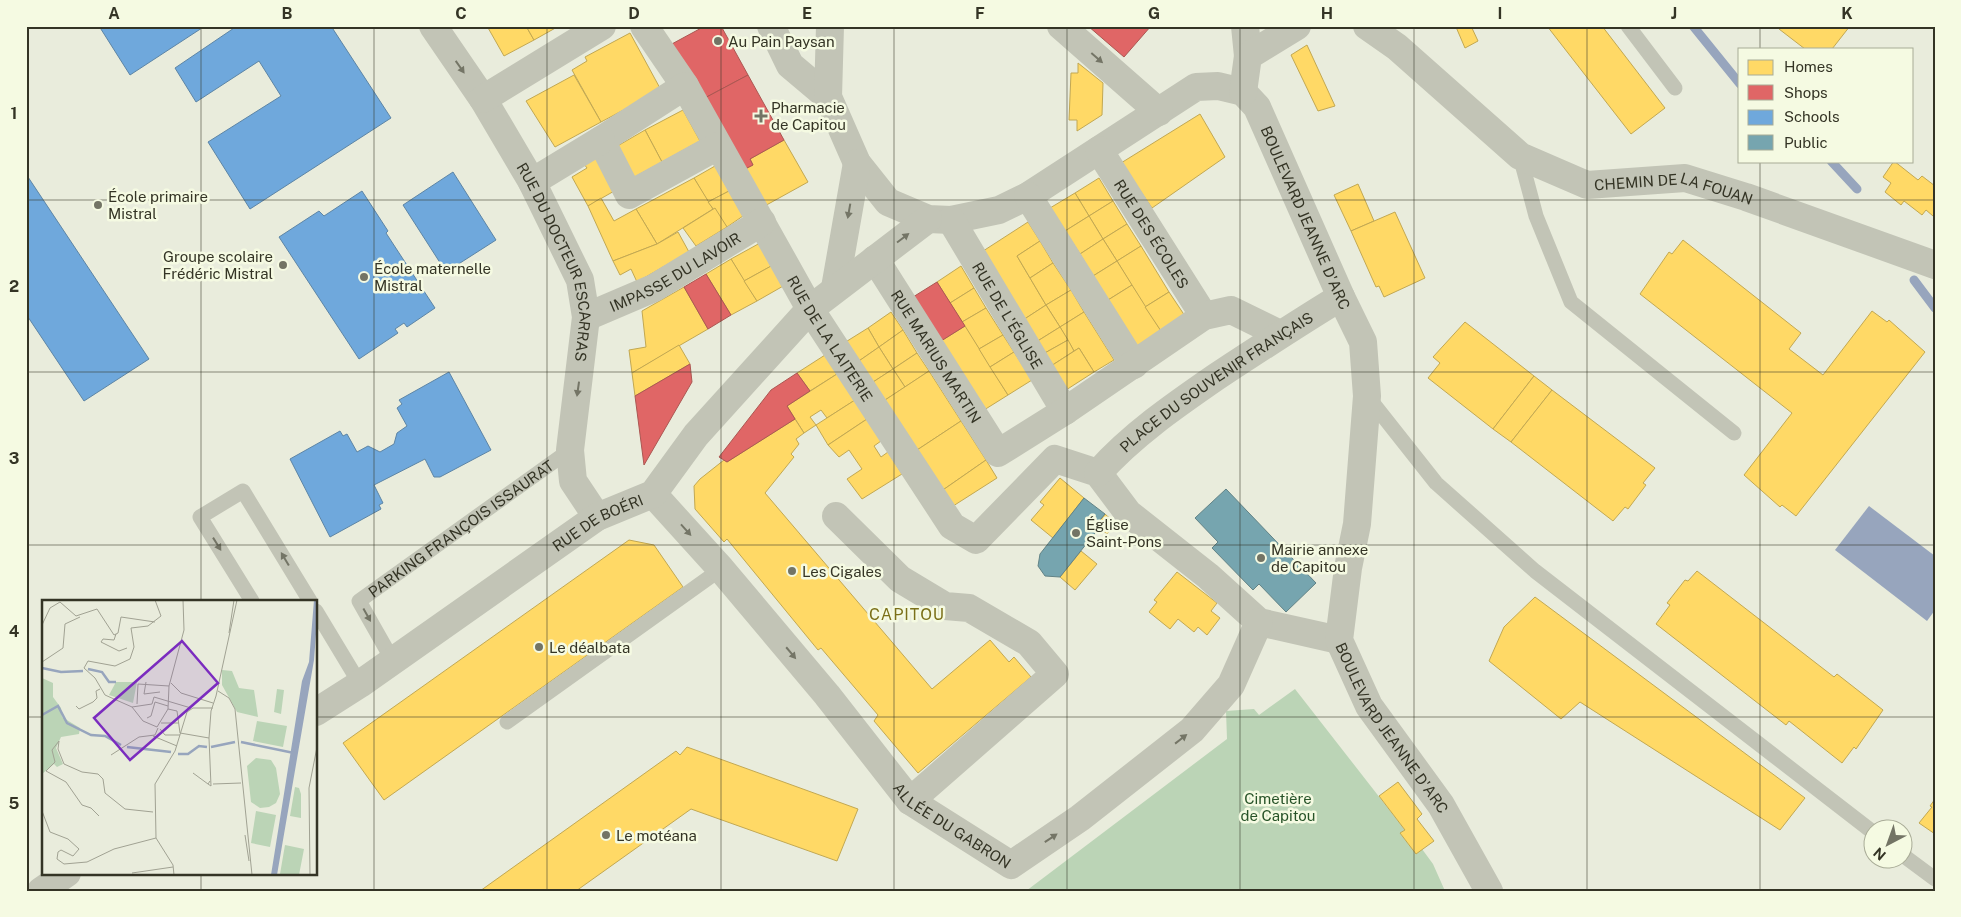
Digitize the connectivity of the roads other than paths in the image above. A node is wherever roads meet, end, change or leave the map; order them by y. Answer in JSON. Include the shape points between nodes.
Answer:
{"nodes":[{"id":1,"x":433,"y":26,"type":"edge"},
{"id":2,"x":602,"y":26,"type":"edge"},
{"id":3,"x":644,"y":26,"type":"edge"},
{"id":4,"x":771,"y":26,"type":"edge"},
{"id":5,"x":830,"y":26,"type":"edge"},
{"id":6,"x":1061,"y":26,"type":"edge"},
{"id":7,"x":1245,"y":26,"type":"edge"},
{"id":8,"x":1297,"y":26,"type":"edge"},
{"id":9,"x":1366,"y":26,"type":"edge"},
{"id":10,"x":1628,"y":26,"type":"edge"},
{"id":11,"x":1398,"y":36,"type":"edge"},
{"id":12,"x":1248,"y":56,"type":"junction"},
{"id":13,"x":685,"y":86,"type":"junction"},
{"id":14,"x":1675,"y":88,"type":"dead end"},
{"id":15,"x":1243,"y":92,"type":"junction"},
{"id":16,"x":828,"y":97,"type":"junction"},
{"id":17,"x":483,"y":98,"type":"junction"},
{"id":18,"x":1159,"y":112,"type":"junction"},
{"id":19,"x":601,"y":140,"type":"junction"},
{"id":20,"x":718,"y":146,"type":"junction"},
{"id":21,"x":1099,"y":150,"type":"junction"},
{"id":22,"x":1520,"y":156,"type":"junction"},
{"id":23,"x":857,"y":163,"type":"junction"},
{"id":24,"x":532,"y":182,"type":"junction"},
{"id":25,"x":1028,"y":196,"type":"junction"},
{"id":26,"x":939,"y":220,"type":"junction"},
{"id":27,"x":762,"y":222,"type":"junction"},
{"id":28,"x":875,"y":259,"type":"junction"},
{"id":29,"x":1935,"y":265,"type":"edge"},
{"id":30,"x":836,"y":288,"type":"junction"},
{"id":31,"x":1341,"y":297,"type":"junction"},
{"id":32,"x":810,"y":309,"type":"junction"},
{"id":33,"x":1204,"y":316,"type":"junction"},
{"id":34,"x":586,"y":317,"type":"junction"},
{"id":35,"x":1280,"y":334,"type":"junction"},
{"id":36,"x":1134,"y":365,"type":"junction"},
{"id":37,"x":1367,"y":396,"type":"junction"},
{"id":38,"x":1065,"y":411,"type":"junction"},
{"id":39,"x":1734,"y":433,"type":"dead end"},
{"id":40,"x":570,"y":450,"type":"junction"},
{"id":41,"x":1098,"y":473,"type":"junction"},
{"id":42,"x":653,"y":494,"type":"junction"},
{"id":43,"x":836,"y":516,"type":"dead end"},
{"id":44,"x":597,"y":517,"type":"junction"},
{"id":45,"x":721,"y":569,"type":"junction"},
{"id":46,"x":251,"y":600,"type":"edge"},
{"id":47,"x":309,"y":600,"type":"edge"},
{"id":48,"x":318,"y":614,"type":"edge"},
{"id":49,"x":1259,"y":622,"type":"junction"},
{"id":50,"x":1339,"y":640,"type":"junction"},
{"id":51,"x":393,"y":661,"type":"junction"},
{"id":52,"x":360,"y":684,"type":"junction"},
{"id":53,"x":318,"y":711,"type":"edge"},
{"id":54,"x":507,"y":722,"type":"dead end"},
{"id":55,"x":910,"y":801,"type":"junction"},
{"id":56,"x":1864,"y":825,"type":"edge"},
{"id":57,"x":1914,"y":863,"type":"edge"},
{"id":58,"x":66,"y":874,"type":"edge"},
{"id":59,"x":1935,"y":879,"type":"edge"},
{"id":60,"x":41,"y":891,"type":"edge"},
{"id":61,"x":1489,"y":891,"type":"edge"}],
"edges":[{"from":1,"to":17,"type":"street","name":"RUE DU DOCTEUR ESCARRAS","one_way":true},
{"from":2,"to":17,"type":"street"},
{"from":3,"to":13,"type":"street","name":"RUE DE LA LAITERIE"},
{"from":4,"to":16,"type":"street","via":[[790,65]]},
{"from":5,"to":16,"type":"street"},
{"from":6,"to":18,"type":"street","one_way":true},
{"from":7,"to":12,"type":"street"},
{"from":8,"to":12,"type":"street"},
{"from":9,"to":11,"type":"street","name":"CHEMIN DE LA FOUAN"},
{"from":10,"to":14,"type":"lane"},
{"from":11,"to":22,"type":"street","name":"CHEMIN DE LA FOUAN"},
{"from":12,"to":15,"type":"street"},
{"from":13,"to":19,"type":"street"},
{"from":13,"to":20,"type":"street","name":"RUE DE LA LAITERIE"},
{"from":15,"to":18,"type":"street","via":[[1218,86],[1196,87]]},
{"from":15,"to":31,"type":"street","name":"BOULEVARD JEANNE D'ARC","via":[[1257,107]]},
{"from":16,"to":23,"type":"street"},
{"from":17,"to":24,"type":"street","name":"RUE DU DOCTEUR ESCARRAS"},
{"from":18,"to":21,"type":"street"},
{"from":19,"to":20,"type":"street","via":[[628,195]]},
{"from":19,"to":24,"type":"street"},
{"from":20,"to":27,"type":"street","name":"RUE DE LA LAITERIE"},
{"from":21,"to":25,"type":"street"},
{"from":21,"to":33,"type":"street","name":"RUE DES ÉCOLES"},
{"from":22,"to":29,"type":"street","name":"CHEMIN DE LA FOUAN","via":[[1587,185],[1685,178]]},
{"from":22,"to":39,"type":"lane","via":[[1536,216],[1571,302]]},
{"from":23,"to":26,"type":"street","via":[[888,202]]},
{"from":23,"to":30,"type":"street","one_way":true},
{"from":24,"to":34,"type":"street","name":"RUE DU DOCTEUR ESCARRAS","via":[[580,280]]},
{"from":25,"to":26,"type":"street","via":[[999,210]]},
{"from":25,"to":36,"type":"street"},
{"from":28,"to":26,"type":"street","name":"RUE DE BOÉRI","one_way":true},
{"from":26,"to":38,"type":"street","name":"RUE DE L'ÉGLISE"},
{"from":27,"to":32,"type":"street","name":"RUE DE LA LAITERIE"},
{"from":27,"to":34,"type":"street","name":"IMPASSE DU LAVOIR","via":[[654,288]]},
{"from":28,"to":30,"type":"street","name":"RUE DE BOÉRI"},
{"from":28,"to":38,"type":"street","name":"RUE MARIUS MARTIN","via":[[998,453]]},
{"from":30,"to":32,"type":"street","name":"RUE DE BOÉRI"},
{"from":31,"to":35,"type":"street","name":"PLACE DU SOUVENIR FRANÇAIS"},
{"from":31,"to":37,"type":"street","name":"BOULEVARD JEANNE D'ARC","via":[[1363,342]]},
{"from":32,"to":41,"type":"street","name":"RUE DE LA LAITERIE","via":[[952,526],[976,540],[1055,459]]},
{"from":32,"to":42,"type":"street","name":"RUE DE BOÉRI","via":[[696,435]]},
{"from":33,"to":35,"type":"street","via":[[1232,310]]},
{"from":33,"to":36,"type":"street"},
{"from":34,"to":40,"type":"street","name":"RUE DU DOCTEUR ESCARRAS","one_way":true},
{"from":35,"to":41,"type":"street","name":"PLACE DU SOUVENIR FRANÇAIS","via":[[1164,413]]},
{"from":36,"to":38,"type":"street"},
{"from":37,"to":50,"type":"street","name":"BOULEVARD JEANNE D'ARC","via":[[1357,524]]},
{"from":37,"to":56,"type":"lane","via":[[1436,483],[1535,571]]},
{"from":40,"to":44,"type":"street","name":"RUE DU DOCTEUR ESCARRAS","via":[[573,481]]},
{"from":40,"to":51,"type":"lane","name":"PARKING FRANÇOIS ISSAURAT","one_way":true,"via":[[359,601]]},
{"from":41,"to":49,"type":"street","via":[[1128,513],[1208,576]]},
{"from":42,"to":44,"type":"street","name":"RUE DE BOÉRI"},
{"from":42,"to":45,"type":"street","name":"ALLÉE DU GABRON","one_way":true},
{"from":43,"to":55,"type":"street","via":[[900,579],[945,606],[969,608],[1029,643],[1054,674]]},
{"from":44,"to":51,"type":"street","name":"RUE DE BOÉRI"},
{"from":45,"to":54,"type":"lane"},
{"from":45,"to":55,"type":"street","name":"ALLÉE DU GABRON","one_way":true},
{"from":47,"to":46,"type":"lane","one_way":true,"via":[[243,491],[200,517]]},
{"from":48,"to":52,"type":"lane"},
{"from":49,"to":50,"type":"street"},
{"from":55,"to":49,"type":"street","name":"ALLÉE DU GABRON","one_way":true,"via":[[1011,865],[1080,818],[1192,730],[1231,685]]},
{"from":50,"to":61,"type":"street","name":"BOULEVARD JEANNE D'ARC","via":[[1369,706],[1441,805]]},
{"from":51,"to":52,"type":"street","name":"RUE DE BOÉRI"},
{"from":52,"to":53,"type":"street","name":"RUE DE BOÉRI"},
{"from":57,"to":59,"type":"lane"},
{"from":58,"to":60,"type":"street"}]}
